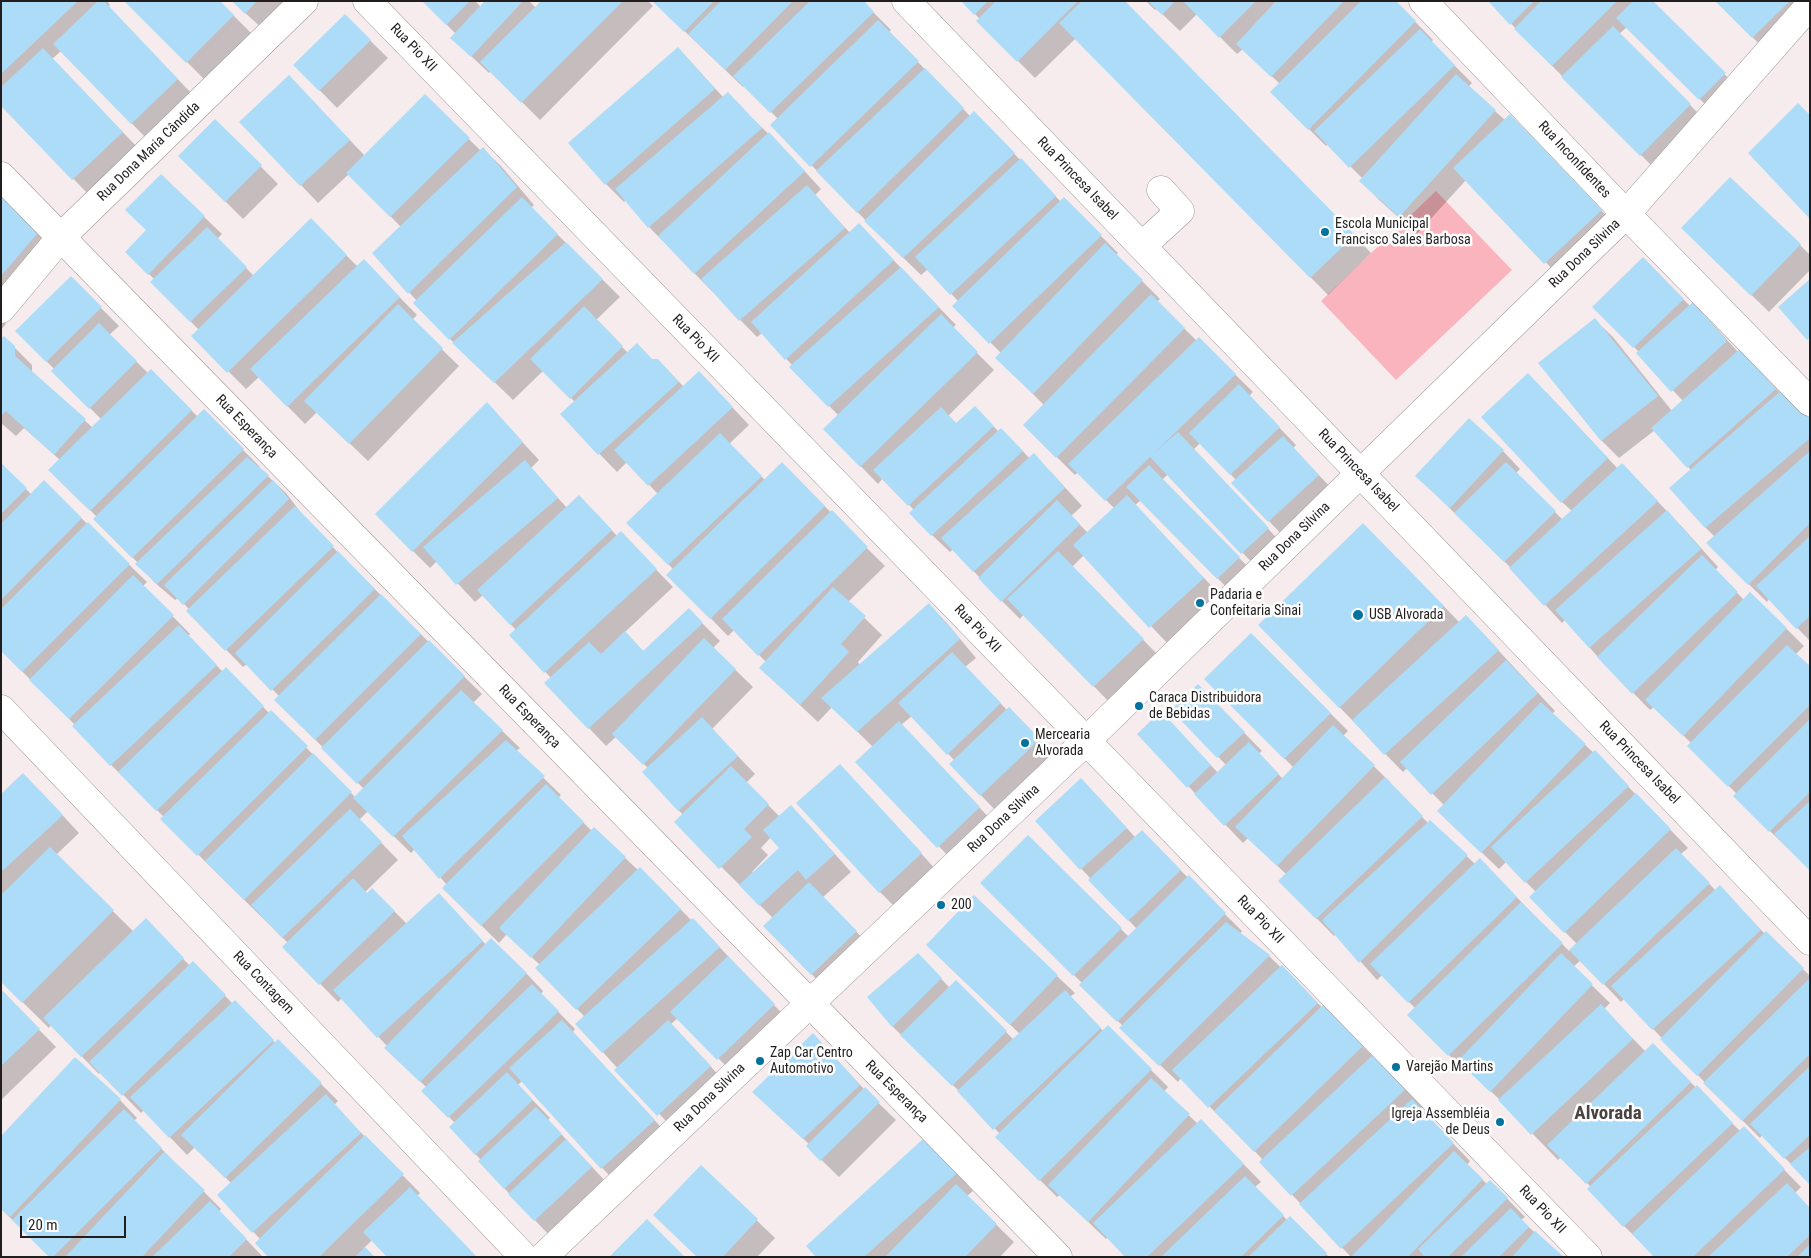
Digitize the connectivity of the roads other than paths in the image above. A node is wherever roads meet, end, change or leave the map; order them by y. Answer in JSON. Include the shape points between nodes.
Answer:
{"nodes":[{"id":1,"x":304,"y":1,"type":"edge"},
{"id":2,"x":367,"y":1,"type":"edge"},
{"id":3,"x":906,"y":1,"type":"edge"},
{"id":4,"x":1424,"y":1,"type":"edge"},
{"id":5,"x":1810,"y":5,"type":"edge"},
{"id":6,"x":1,"y":176,"type":"edge"},
{"id":7,"x":1162,"y":190,"type":"dead end"},
{"id":8,"x":1626,"y":214,"type":"junction"},
{"id":9,"x":61,"y":237,"type":"junction"},
{"id":10,"x":1142,"y":246,"type":"junction"},
{"id":11,"x":1,"y":309,"type":"edge"},
{"id":12,"x":1810,"y":402,"type":"edge"},
{"id":13,"x":1361,"y":473,"type":"junction"},
{"id":14,"x":1,"y":709,"type":"edge"},
{"id":15,"x":1086,"y":741,"type":"junction"},
{"id":16,"x":1810,"y":941,"type":"edge"},
{"id":17,"x":809,"y":1004,"type":"junction"},
{"id":18,"x":524,"y":1257,"type":"edge"},
{"id":19,"x":543,"y":1257,"type":"edge"},
{"id":20,"x":1058,"y":1257,"type":"edge"},
{"id":21,"x":1588,"y":1257,"type":"edge"}],
"edges":[{"from":1,"to":9,"type":"street","name":"Rua Dona Maria Cândida"},
{"from":2,"to":15,"type":"street","name":"Rua Pio XII"},
{"from":3,"to":10,"type":"street","name":"Rua Princesa Isabel"},
{"from":4,"to":8,"type":"street","name":"Rua Inconfidentes"},
{"from":5,"to":8,"type":"street","name":"Rua Dona Silvina"},
{"from":6,"to":9,"type":"street","name":"Rua Esperança"},
{"from":7,"to":10,"type":"street","via":[[1180,211]]},
{"from":8,"to":12,"type":"street","name":"Rua Inconfidentes"},
{"from":8,"to":13,"type":"street","name":"Rua Dona Silvina"},
{"from":9,"to":11,"type":"street","name":"Rua Dona Maria Cândida"},
{"from":9,"to":17,"type":"street","name":"Rua Esperança"},
{"from":10,"to":13,"type":"street","name":"Rua Princesa Isabel"},
{"from":13,"to":15,"type":"street","name":"Rua Dona Silvina"},
{"from":13,"to":16,"type":"street","name":"Rua Princesa Isabel"},
{"from":14,"to":18,"type":"street","name":"Rua Contagem"},
{"from":15,"to":17,"type":"street","name":"Rua Dona Silvina"},
{"from":15,"to":21,"type":"street","name":"Rua Pio XII"},
{"from":17,"to":19,"type":"street","name":"Rua Dona Silvina"},
{"from":17,"to":20,"type":"street","name":"Rua Esperança"}]}
